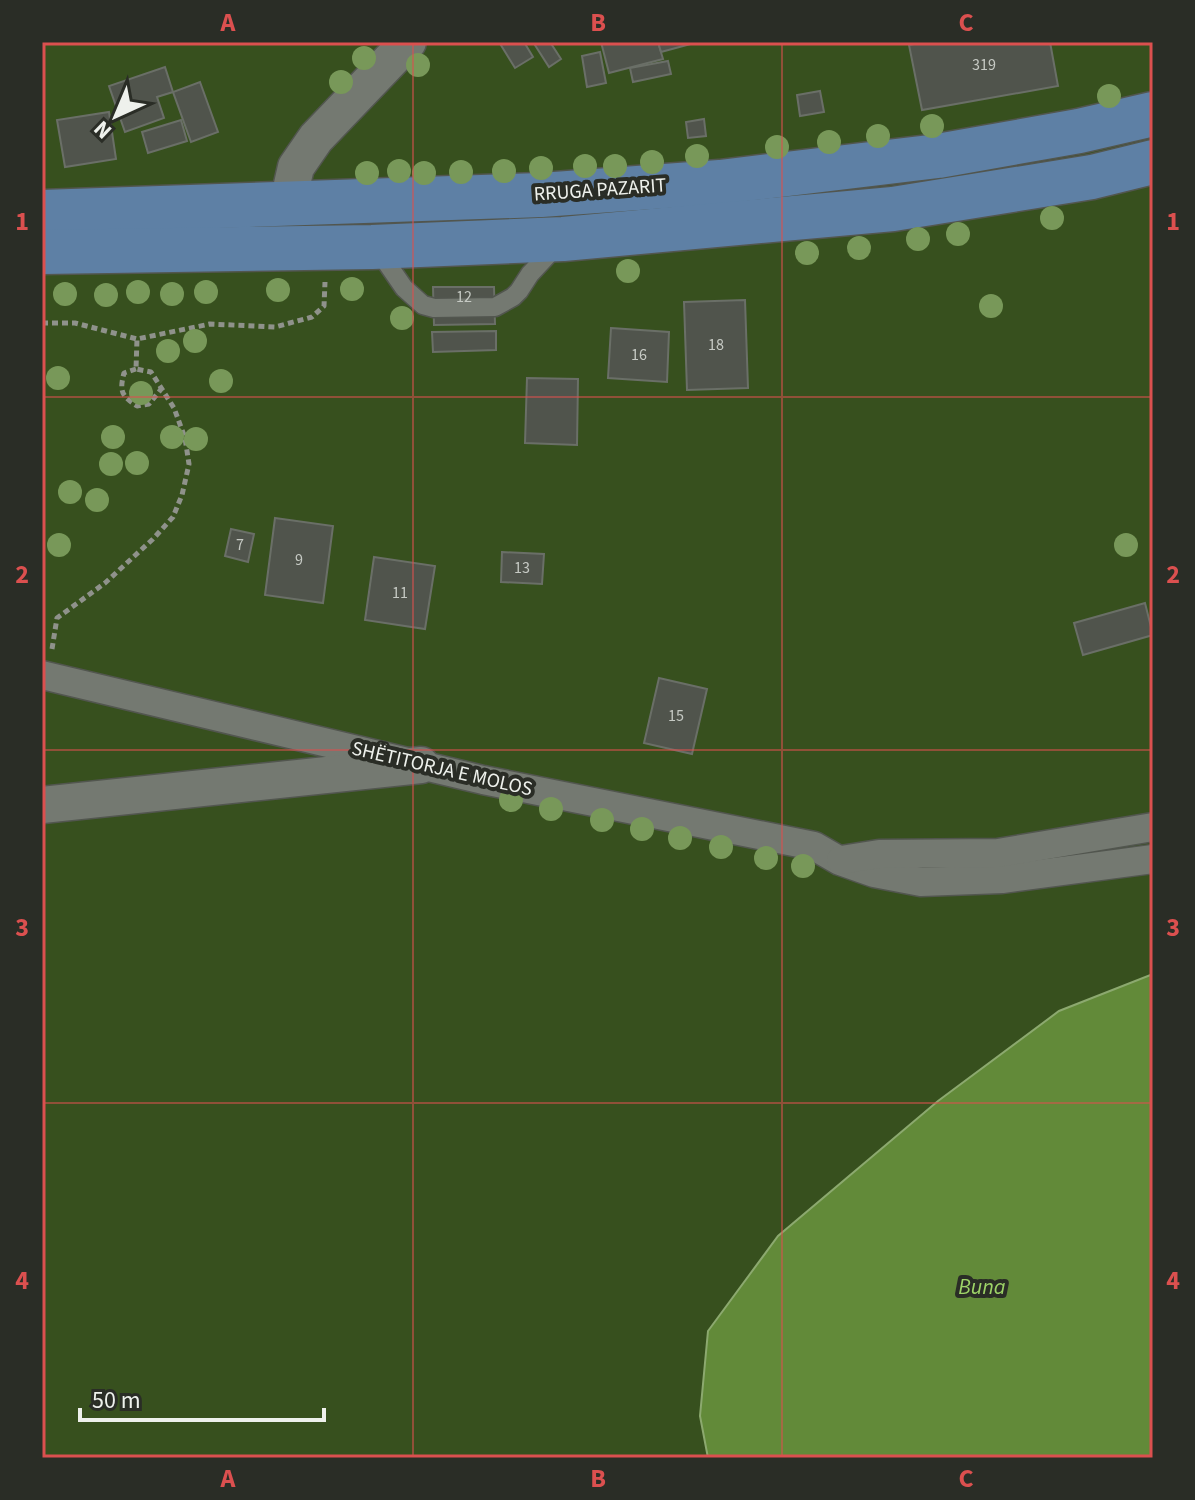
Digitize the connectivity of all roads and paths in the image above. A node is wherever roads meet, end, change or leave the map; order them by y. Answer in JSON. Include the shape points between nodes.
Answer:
{"nodes":[{"id":1,"x":408,"y":42,"type":"edge"},
{"id":2,"x":1153,"y":114,"type":"edge"},
{"id":3,"x":1153,"y":162,"type":"edge"},
{"id":4,"x":288,"y":202,"type":"junction"},
{"id":5,"x":42,"y":212,"type":"edge"},
{"id":6,"x":563,"y":239,"type":"junction"},
{"id":7,"x":372,"y":247,"type":"junction"},
{"id":8,"x":42,"y":252,"type":"edge"},
{"id":9,"x":326,"y":276,"type":"dead end"},
{"id":10,"x":42,"y":323,"type":"edge"},
{"id":11,"x":137,"y":339,"type":"junction"},
{"id":12,"x":136,"y":369,"type":"junction"},
{"id":13,"x":162,"y":388,"type":"junction"},
{"id":14,"x":45,"y":675,"type":"edge"},
{"id":15,"x":421,"y":765,"type":"junction"},
{"id":16,"x":42,"y":805,"type":"edge"},
{"id":17,"x":1153,"y":827,"type":"edge"},
{"id":18,"x":1153,"y":859,"type":"edge"},
{"id":19,"x":840,"y":861,"type":"junction"}],
"edges":[{"from":1,"to":4,"type":"street","via":[[316,138],[296,167]]},
{"from":2,"to":4,"type":"main road","name":"RRUGA PAZARIT","via":[[938,156],[720,182],[541,195]]},
{"from":3,"to":6,"type":"main road","via":[[893,209]]},
{"from":4,"to":5,"type":"main road","name":"RRUGA PAZARIT"},
{"from":6,"to":7,"type":"main road"},
{"from":6,"to":7,"type":"lane","via":[[513,297],[495,307],[423,305]]},
{"from":7,"to":8,"type":"main road"},
{"from":9,"to":11,"type":"path","via":[[324,306],[312,317],[275,327],[210,324]]},
{"from":10,"to":11,"type":"path","via":[[75,323]]},
{"from":11,"to":12,"type":"path"},
{"from":12,"to":13,"type":"path","via":[[151,372]]},
{"from":12,"to":13,"type":"path","via":[[124,373],[125,398],[137,406],[149,404]]},
{"from":13,"to":14,"type":"path","via":[[185,438],[189,464],[182,495],[173,517],[153,539],[57,618]]},
{"from":14,"to":15,"type":"street","name":"SHËTITORJA E MOLOS"},
{"from":15,"to":16,"type":"street"},
{"from":15,"to":19,"type":"street","name":"SHËTITORJA E MOLOS","via":[[814,846]]},
{"from":17,"to":19,"type":"street","via":[[998,853],[879,854]]},
{"from":18,"to":19,"type":"street","name":"SHËTITORJA E MOLOS","via":[[1002,879],[921,882]]}]}
